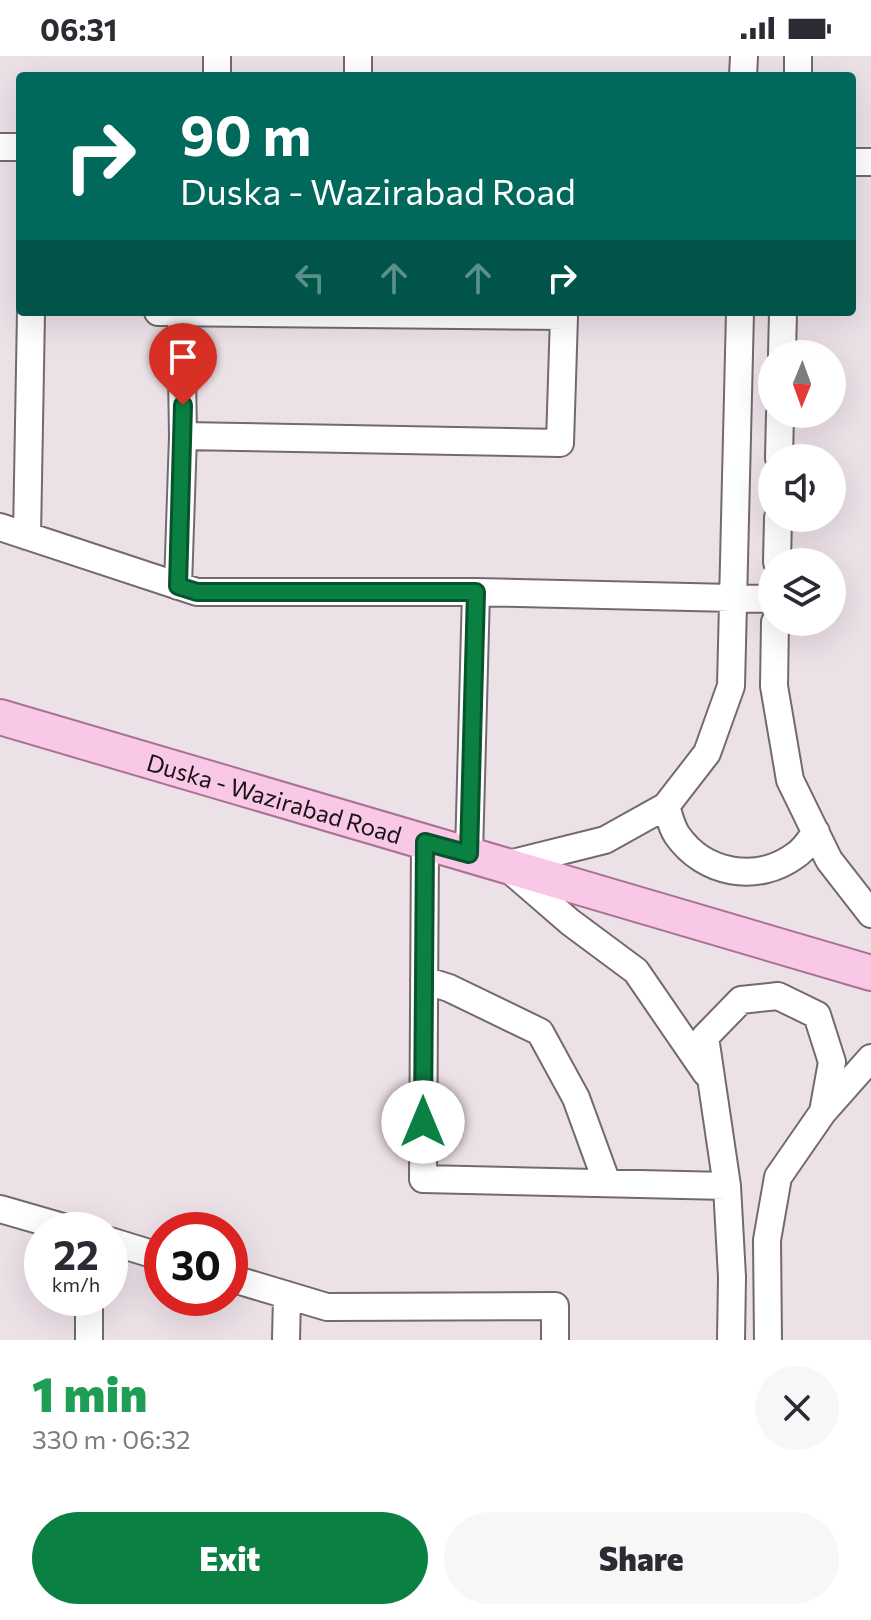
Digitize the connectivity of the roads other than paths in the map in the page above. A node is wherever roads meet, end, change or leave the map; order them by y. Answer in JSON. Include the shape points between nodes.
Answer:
{"nodes":[{"id":1,"x":31,"y":316,"type":"edge"},
{"id":2,"x":181,"y":316,"type":"edge"},
{"id":3,"x":564,"y":316,"type":"edge"},
{"id":4,"x":740,"y":316,"type":"edge"},
{"id":5,"x":783,"y":316,"type":"edge"},
{"id":6,"x":782,"y":340,"type":"edge"},
{"id":7,"x":183,"y":436,"type":"junction"},
{"id":8,"x":0,"y":527,"type":"edge"},
{"id":9,"x":27,"y":536,"type":"junction"},
{"id":10,"x":178,"y":586,"type":"junction"},
{"id":11,"x":476,"y":592,"type":"junction"},
{"id":12,"x":733,"y":598,"type":"junction"},
{"id":13,"x":758,"y":599,"type":"edge"},
{"id":14,"x":775,"y":636,"type":"edge"},
{"id":15,"x":0,"y":717,"type":"edge"},
{"id":16,"x":666,"y":806,"type":"junction"},
{"id":17,"x":816,"y":832,"type":"junction"},
{"id":18,"x":425,"y":842,"type":"junction"},
{"id":19,"x":469,"y":854,"type":"junction"},
{"id":20,"x":505,"y":865,"type":"junction"},
{"id":21,"x":871,"y":914,"type":"edge"},
{"id":22,"x":871,"y":973,"type":"edge"},
{"id":23,"x":424,"y":980,"type":"junction"},
{"id":24,"x":871,"y":1058,"type":"edge"},
{"id":25,"x":711,"y":1079,"type":"junction"},
{"id":26,"x":823,"y":1112,"type":"junction"},
{"id":27,"x":607,"y":1183,"type":"junction"},
{"id":28,"x":727,"y":1186,"type":"junction"},
{"id":29,"x":0,"y":1209,"type":"edge"},
{"id":30,"x":24,"y":1216,"type":"edge"},
{"id":31,"x":248,"y":1283,"type":"edge"},
{"id":32,"x":287,"y":1295,"type":"junction"},
{"id":33,"x":89,"y":1316,"type":"edge"},
{"id":34,"x":89,"y":1340,"type":"edge"},
{"id":35,"x":286,"y":1340,"type":"edge"},
{"id":36,"x":555,"y":1340,"type":"edge"},
{"id":37,"x":731,"y":1340,"type":"edge"},
{"id":38,"x":768,"y":1340,"type":"edge"}],
"edges":[{"from":1,"to":9,"type":"street"},
{"from":2,"to":7,"type":"street"},
{"from":3,"to":7,"type":"street","via":[[560,443]]},
{"from":4,"to":12,"type":"street"},
{"from":5,"to":6,"type":"street"},
{"from":7,"to":10,"type":"street"},
{"from":8,"to":9,"type":"street"},
{"from":9,"to":10,"type":"street"},
{"from":10,"to":11,"type":"street","via":[[197,592]]},
{"from":11,"to":12,"type":"street"},
{"from":11,"to":19,"type":"street"},
{"from":12,"to":13,"type":"street"},
{"from":12,"to":16,"type":"street","via":[[731,686],[707,753]]},
{"from":14,"to":17,"type":"street","via":[[774,686],[790,780]]},
{"from":15,"to":18,"type":"main road","name":"Duska - Wazirabad Road"},
{"from":16,"to":17,"type":"street","via":[[675,832],[693,854],[732,871],[774,868],[798,854]]},
{"from":16,"to":20,"type":"street","via":[[605,840]]},
{"from":17,"to":21,"type":"street","via":[[829,860]]},
{"from":18,"to":19,"type":"main road","name":"Duska - Wazirabad Road"},
{"from":18,"to":23,"type":"street"},
{"from":19,"to":20,"type":"main road","name":"Duska - Wazirabad Road"},
{"from":20,"to":22,"type":"main road","name":"Duska - Wazirabad Road"},
{"from":20,"to":25,"type":"street","via":[[636,971]]},
{"from":23,"to":27,"type":"street","via":[[540,1032],[576,1098]]},
{"from":23,"to":27,"type":"street","via":[[423,1179]]},
{"from":24,"to":26,"type":"street"},
{"from":25,"to":26,"type":"street","via":[[705,1037],[741,1000],[778,996],[817,1015],[832,1062]]},
{"from":25,"to":28,"type":"street"},
{"from":26,"to":38,"type":"street","via":[[778,1177],[767,1240]]},
{"from":27,"to":28,"type":"street"},
{"from":28,"to":37,"type":"street"},
{"from":29,"to":30,"type":"street"},
{"from":31,"to":32,"type":"street"},
{"from":32,"to":35,"type":"street"},
{"from":32,"to":36,"type":"street","via":[[327,1307],[555,1306]]},
{"from":33,"to":34,"type":"street"}]}
